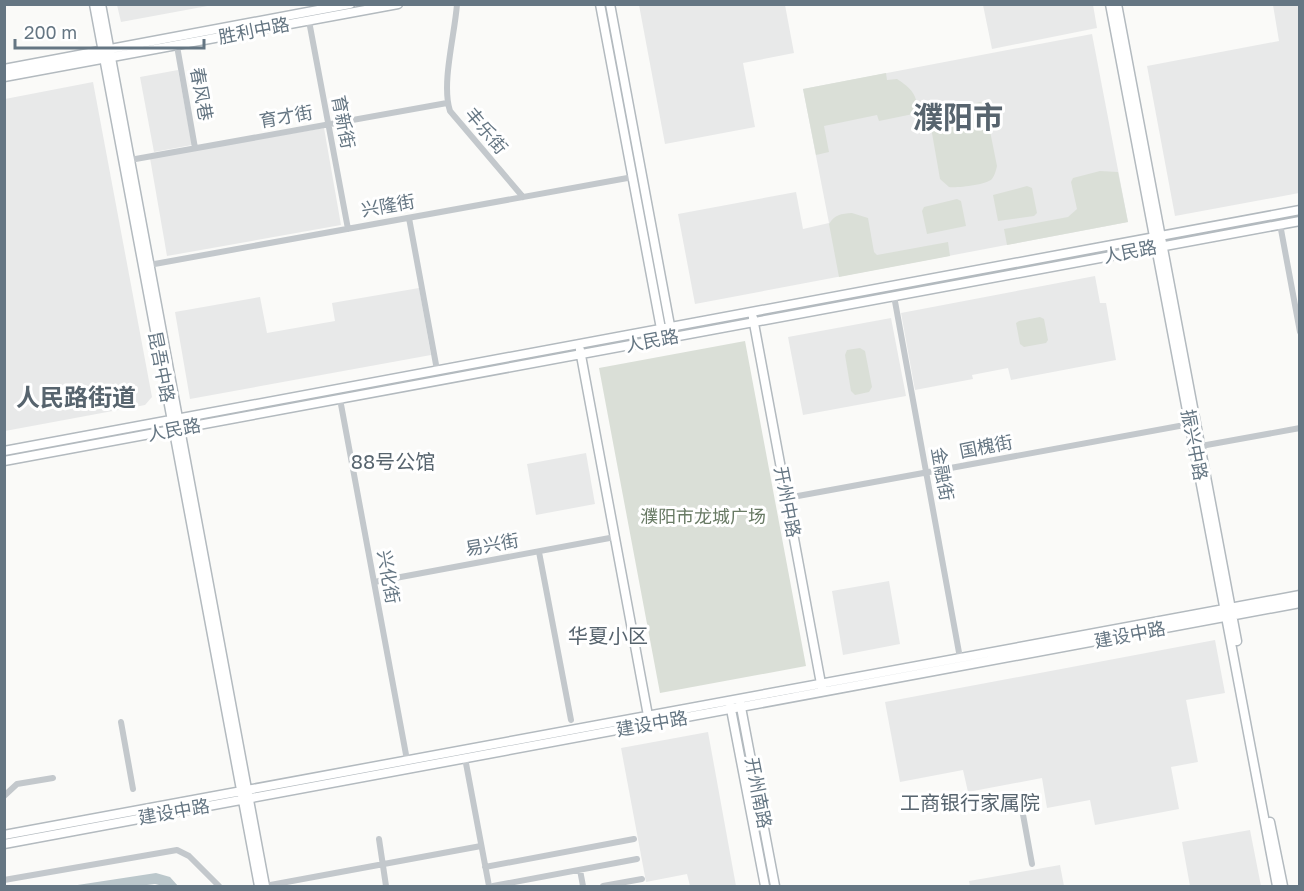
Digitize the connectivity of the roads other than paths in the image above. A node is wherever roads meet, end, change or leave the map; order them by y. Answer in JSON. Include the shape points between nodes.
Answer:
{"nodes":[{"id":1,"x":94,"y":4,"type":"edge"},
{"id":2,"x":101,"y":4,"type":"edge"},
{"id":3,"x":350,"y":4,"type":"edge"},
{"id":4,"x":398,"y":4,"type":"edge"},
{"id":5,"x":457,"y":4,"type":"edge"},
{"id":6,"x":600,"y":4,"type":"edge"},
{"id":7,"x":610,"y":4,"type":"edge"},
{"id":8,"x":1110,"y":4,"type":"edge"},
{"id":9,"x":1117,"y":4,"type":"edge"},
{"id":10,"x":309,"y":21,"type":"junction"},
{"id":11,"x":177,"y":46,"type":"junction"},
{"id":12,"x":107,"y":54,"type":"junction"},
{"id":13,"x":4,"y":69,"type":"edge"},
{"id":14,"x":4,"y":77,"type":"edge"},
{"id":15,"x":447,"y":103,"type":"junction"},
{"id":16,"x":328,"y":124,"type":"junction"},
{"id":17,"x":195,"y":148,"type":"junction"},
{"id":18,"x":130,"y":160,"type":"junction"},
{"id":19,"x":633,"y":177,"type":"junction"},
{"id":20,"x":523,"y":197,"type":"junction"},
{"id":21,"x":1299,"y":210,"type":"edge"},
{"id":22,"x":409,"y":218,"type":"junction"},
{"id":23,"x":1299,"y":221,"type":"edge"},
{"id":24,"x":1280,"y":224,"type":"junction"},
{"id":25,"x":348,"y":229,"type":"junction"},
{"id":26,"x":1158,"y":237,"type":"junction"},
{"id":27,"x":1160,"y":247,"type":"junction"},
{"id":28,"x":149,"y":265,"type":"junction"},
{"id":29,"x":894,"y":296,"type":"junction"},
{"id":30,"x":752,"y":312,"type":"junction"},
{"id":31,"x":754,"y":322,"type":"junction"},
{"id":32,"x":666,"y":328,"type":"junction"},
{"id":33,"x":1299,"y":332,"type":"edge"},
{"id":34,"x":668,"y":338,"type":"junction"},
{"id":35,"x":579,"y":344,"type":"junction"},
{"id":36,"x":581,"y":354,"type":"junction"},
{"id":37,"x":437,"y":370,"type":"junction"},
{"id":38,"x":340,"y":399,"type":"junction"},
{"id":39,"x":175,"y":419,"type":"junction"},
{"id":40,"x":1190,"y":424,"type":"junction"},
{"id":41,"x":1299,"y":428,"type":"edge"},
{"id":42,"x":176,"y":429,"type":"junction"},
{"id":43,"x":1201,"y":446,"type":"junction"},
{"id":44,"x":4,"y":451,"type":"edge"},
{"id":45,"x":4,"y":461,"type":"edge"},
{"id":46,"x":926,"y":473,"type":"junction"},
{"id":47,"x":787,"y":498,"type":"junction"},
{"id":48,"x":615,"y":537,"type":"junction"},
{"id":49,"x":538,"y":552,"type":"junction"},
{"id":50,"x":374,"y":582,"type":"junction"},
{"id":51,"x":1299,"y":595,"type":"edge"},
{"id":52,"x":1299,"y":603,"type":"edge"},
{"id":53,"x":1228,"y":612,"type":"junction"},
{"id":54,"x":960,"y":658,"type":"junction"},
{"id":55,"x":822,"y":688,"type":"junction"},
{"id":56,"x":740,"y":703,"type":"junction"},
{"id":57,"x":730,"y":705,"type":"junction"},
{"id":58,"x":571,"y":720,"type":"dead end"},
{"id":59,"x":649,"y":720,"type":"junction"},
{"id":60,"x":122,"y":722,"type":"dead end"},
{"id":61,"x":465,"y":758,"type":"junction"},
{"id":62,"x":407,"y":760,"type":"junction"},
{"id":63,"x":53,"y":778,"type":"dead end"},
{"id":64,"x":133,"y":789,"type":"dead end"},
{"id":65,"x":244,"y":795,"type":"junction"},
{"id":66,"x":4,"y":796,"type":"edge"},
{"id":67,"x":1020,"y":798,"type":"dead end"},
{"id":68,"x":4,"y":835,"type":"edge"},
{"id":69,"x":379,"y":839,"type":"dead end"},
{"id":70,"x":634,"y":839,"type":"dead end"},
{"id":71,"x":4,"y":844,"type":"edge"},
{"id":72,"x":481,"y":846,"type":"junction"},
{"id":73,"x":637,"y":859,"type":"dead end"},
{"id":74,"x":1032,"y":864,"type":"dead end"},
{"id":75,"x":383,"y":865,"type":"junction"},
{"id":76,"x":485,"y":867,"type":"junction"},
{"id":77,"x":580,"y":870,"type":"junction"},
{"id":78,"x":642,"y":879,"type":"dead end"},
{"id":79,"x":4,"y":880,"type":"edge"},
{"id":80,"x":219,"y":886,"type":"edge"},
{"id":81,"x":259,"y":886,"type":"edge"},
{"id":82,"x":265,"y":886,"type":"edge"},
{"id":83,"x":386,"y":886,"type":"edge"},
{"id":84,"x":489,"y":886,"type":"edge"},
{"id":85,"x":493,"y":886,"type":"edge"},
{"id":86,"x":583,"y":886,"type":"edge"},
{"id":87,"x":603,"y":886,"type":"edge"},
{"id":88,"x":765,"y":886,"type":"edge"},
{"id":89,"x":775,"y":886,"type":"edge"},
{"id":90,"x":1276,"y":886,"type":"edge"},
{"id":91,"x":1283,"y":886,"type":"edge"}],
"edges":[{"from":1,"to":12,"type":"street","name":"昆吾中路"},
{"from":2,"to":12,"type":"street","name":"昆吾中路"},
{"from":3,"to":12,"type":"street","name":"胜利中路"},
{"from":4,"to":10,"type":"street","name":"胜利中路"},
{"from":5,"to":15,"type":"street","name":"丰乐街"},
{"from":6,"to":19,"type":"street"},
{"from":7,"to":32,"type":"street"},
{"from":8,"to":26,"type":"street","name":"振兴中路"},
{"from":9,"to":26,"type":"street","name":"振兴中路"},
{"from":10,"to":11,"type":"street","name":"胜利中路"},
{"from":10,"to":16,"type":"street","name":"育新街"},
{"from":11,"to":12,"type":"street","name":"胜利中路"},
{"from":11,"to":17,"type":"street","name":"春风巷"},
{"from":12,"to":13,"type":"street","name":"胜利中路"},
{"from":12,"to":14,"type":"street","name":"胜利中路"},
{"from":12,"to":18,"type":"street","name":"昆吾中路"},
{"from":12,"to":39,"type":"street","name":"昆吾中路"},
{"from":15,"to":16,"type":"street","name":"育才街"},
{"from":15,"to":20,"type":"street","name":"丰乐街"},
{"from":16,"to":17,"type":"street","name":"育才街"},
{"from":16,"to":25,"type":"street","name":"育新街"},
{"from":17,"to":18,"type":"street","name":"育才街"},
{"from":18,"to":28,"type":"street","name":"昆吾中路"},
{"from":19,"to":20,"type":"street","name":"兴隆街"},
{"from":19,"to":32,"type":"street"},
{"from":20,"to":22,"type":"street","name":"兴隆街"},
{"from":21,"to":26,"type":"street","name":"人民路"},
{"from":22,"to":25,"type":"street","name":"兴隆街"},
{"from":22,"to":37,"type":"street"},
{"from":23,"to":24,"type":"street","name":"人民路"},
{"from":24,"to":27,"type":"street","name":"人民路"},
{"from":24,"to":33,"type":"street"},
{"from":25,"to":28,"type":"street","name":"兴隆街"},
{"from":26,"to":27,"type":"street","name":"振兴中路"},
{"from":26,"to":30,"type":"street","name":"人民路"},
{"from":27,"to":29,"type":"street","name":"人民路"},
{"from":27,"to":40,"type":"street","name":"振兴中路"},
{"from":27,"to":43,"type":"street","name":"振兴中路"},
{"from":28,"to":39,"type":"street","name":"昆吾中路"},
{"from":29,"to":31,"type":"street","name":"人民路"},
{"from":29,"to":46,"type":"street","name":"金融街"},
{"from":30,"to":31,"type":"street","name":"开州中路"},
{"from":30,"to":32,"type":"street","name":"人民路"},
{"from":31,"to":34,"type":"street","name":"人民路"},
{"from":31,"to":47,"type":"street","name":"开州中路"},
{"from":32,"to":34,"type":"street"},
{"from":32,"to":35,"type":"street","name":"人民路"},
{"from":34,"to":36,"type":"street","name":"人民路"},
{"from":35,"to":36,"type":"street"},
{"from":35,"to":37,"type":"street","name":"人民路"},
{"from":36,"to":38,"type":"street","name":"人民路"},
{"from":36,"to":48,"type":"street"},
{"from":37,"to":39,"type":"street","name":"人民路"},
{"from":38,"to":42,"type":"street","name":"人民路"},
{"from":38,"to":50,"type":"street","name":"兴化街"},
{"from":39,"to":42,"type":"street","name":"昆吾中路"},
{"from":39,"to":44,"type":"street","name":"人民路"},
{"from":40,"to":46,"type":"street","name":"国槐街"},
{"from":40,"to":53,"type":"street","name":"振兴中路"},
{"from":41,"to":43,"type":"street"},
{"from":42,"to":45,"type":"street","name":"人民路"},
{"from":42,"to":65,"type":"street","name":"昆吾中路"},
{"from":43,"to":53,"type":"street","name":"振兴中路"},
{"from":46,"to":47,"type":"street","name":"国槐街"},
{"from":46,"to":54,"type":"street","name":"金融街"},
{"from":47,"to":55,"type":"street","name":"开州中路"},
{"from":48,"to":49,"type":"street","name":"易兴街"},
{"from":48,"to":59,"type":"street"},
{"from":49,"to":50,"type":"street","name":"易兴街"},
{"from":49,"to":58,"type":"street"},
{"from":50,"to":62,"type":"street","name":"兴化街"},
{"from":51,"to":53,"type":"street","name":"建设中路"},
{"from":52,"to":53,"type":"street","name":"建设中路"},
{"from":53,"to":54,"type":"street","name":"建设中路"},
{"from":53,"to":55,"type":"street","name":"建设中路"},
{"from":53,"to":90,"type":"street","name":"振兴中路"},
{"from":53,"to":91,"type":"street","name":"振兴中路"},
{"from":54,"to":55,"type":"street","name":"建设中路"},
{"from":55,"to":56,"type":"street","name":"建设中路"},
{"from":56,"to":57,"type":"street","name":"建设中路"},
{"from":56,"to":89,"type":"street","name":"开州南路"},
{"from":57,"to":59,"type":"street","name":"建设中路"},
{"from":57,"to":88,"type":"street","name":"开州南路"},
{"from":59,"to":61,"type":"street","name":"建设中路"},
{"from":59,"to":62,"type":"street","name":"建设中路"},
{"from":60,"to":64,"type":"street"},
{"from":61,"to":65,"type":"street","name":"建设中路"},
{"from":61,"to":72,"type":"street"},
{"from":62,"to":65,"type":"street","name":"建设中路"},
{"from":63,"to":66,"type":"street","via":[[17,784]]},
{"from":65,"to":68,"type":"street","name":"建设中路"},
{"from":65,"to":71,"type":"street","name":"建设中路"},
{"from":65,"to":81,"type":"street"},
{"from":65,"to":82,"type":"street"},
{"from":67,"to":74,"type":"street"},
{"from":69,"to":75,"type":"street"},
{"from":70,"to":76,"type":"street"},
{"from":72,"to":75,"type":"street"},
{"from":72,"to":76,"type":"street"},
{"from":73,"to":77,"type":"street"},
{"from":75,"to":82,"type":"street"},
{"from":75,"to":83,"type":"street"},
{"from":76,"to":84,"type":"street"},
{"from":77,"to":85,"type":"street"},
{"from":77,"to":86,"type":"street"},
{"from":78,"to":87,"type":"street"},
{"from":79,"to":80,"type":"street","via":[[177,850],[189,856]]}]}
